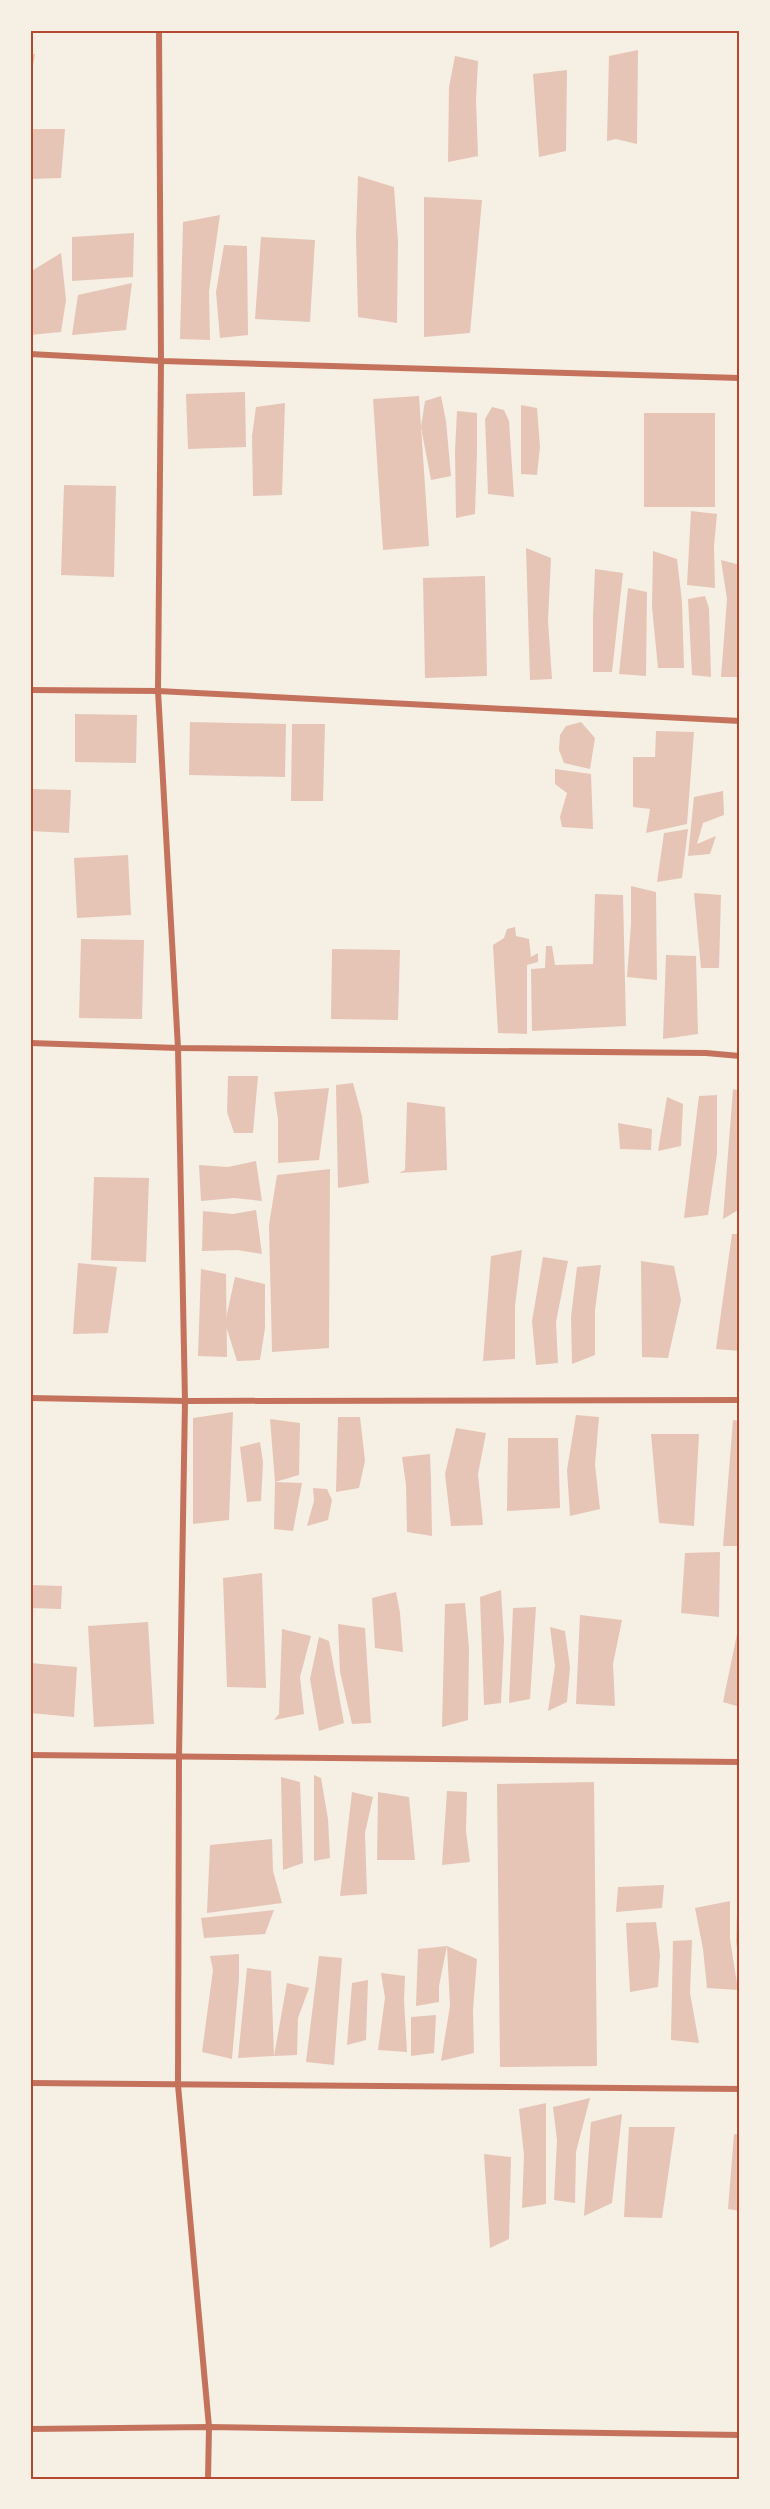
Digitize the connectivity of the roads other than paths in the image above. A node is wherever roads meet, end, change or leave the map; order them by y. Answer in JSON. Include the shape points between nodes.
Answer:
{"nodes":[{"id":1,"x":159,"y":30,"type":"edge"},
{"id":2,"x":30,"y":354,"type":"edge"},
{"id":3,"x":161,"y":361,"type":"junction"},
{"id":4,"x":740,"y":378,"type":"edge"},
{"id":5,"x":30,"y":690,"type":"edge"},
{"id":6,"x":158,"y":691,"type":"junction"},
{"id":7,"x":740,"y":721,"type":"edge"},
{"id":8,"x":30,"y":1043,"type":"edge"},
{"id":9,"x":178,"y":1048,"type":"junction"},
{"id":10,"x":740,"y":1056,"type":"edge"},
{"id":11,"x":30,"y":1398,"type":"edge"},
{"id":12,"x":740,"y":1400,"type":"edge"},
{"id":13,"x":185,"y":1401,"type":"junction"},
{"id":14,"x":30,"y":1755,"type":"edge"},
{"id":15,"x":179,"y":1757,"type":"junction"},
{"id":16,"x":740,"y":1762,"type":"edge"},
{"id":17,"x":30,"y":2084,"type":"edge"},
{"id":18,"x":178,"y":2085,"type":"junction"},
{"id":19,"x":740,"y":2089,"type":"edge"},
{"id":20,"x":209,"y":2427,"type":"junction"},
{"id":21,"x":30,"y":2429,"type":"edge"},
{"id":22,"x":740,"y":2435,"type":"edge"},
{"id":23,"x":208,"y":2479,"type":"edge"}],
"edges":[{"from":1,"to":3,"type":"street"},
{"from":2,"to":3,"type":"street"},
{"from":3,"to":4,"type":"street"},
{"from":3,"to":6,"type":"street"},
{"from":5,"to":6,"type":"street"},
{"from":6,"to":7,"type":"street"},
{"from":6,"to":9,"type":"street"},
{"from":8,"to":9,"type":"street"},
{"from":9,"to":10,"type":"street"},
{"from":9,"to":13,"type":"street"},
{"from":11,"to":13,"type":"street"},
{"from":12,"to":13,"type":"street"},
{"from":13,"to":15,"type":"street"},
{"from":14,"to":15,"type":"street"},
{"from":15,"to":16,"type":"street"},
{"from":15,"to":18,"type":"street"},
{"from":17,"to":18,"type":"street"},
{"from":18,"to":19,"type":"street"},
{"from":18,"to":20,"type":"street"},
{"from":20,"to":21,"type":"street"},
{"from":20,"to":22,"type":"street"},
{"from":20,"to":23,"type":"street"}]}
